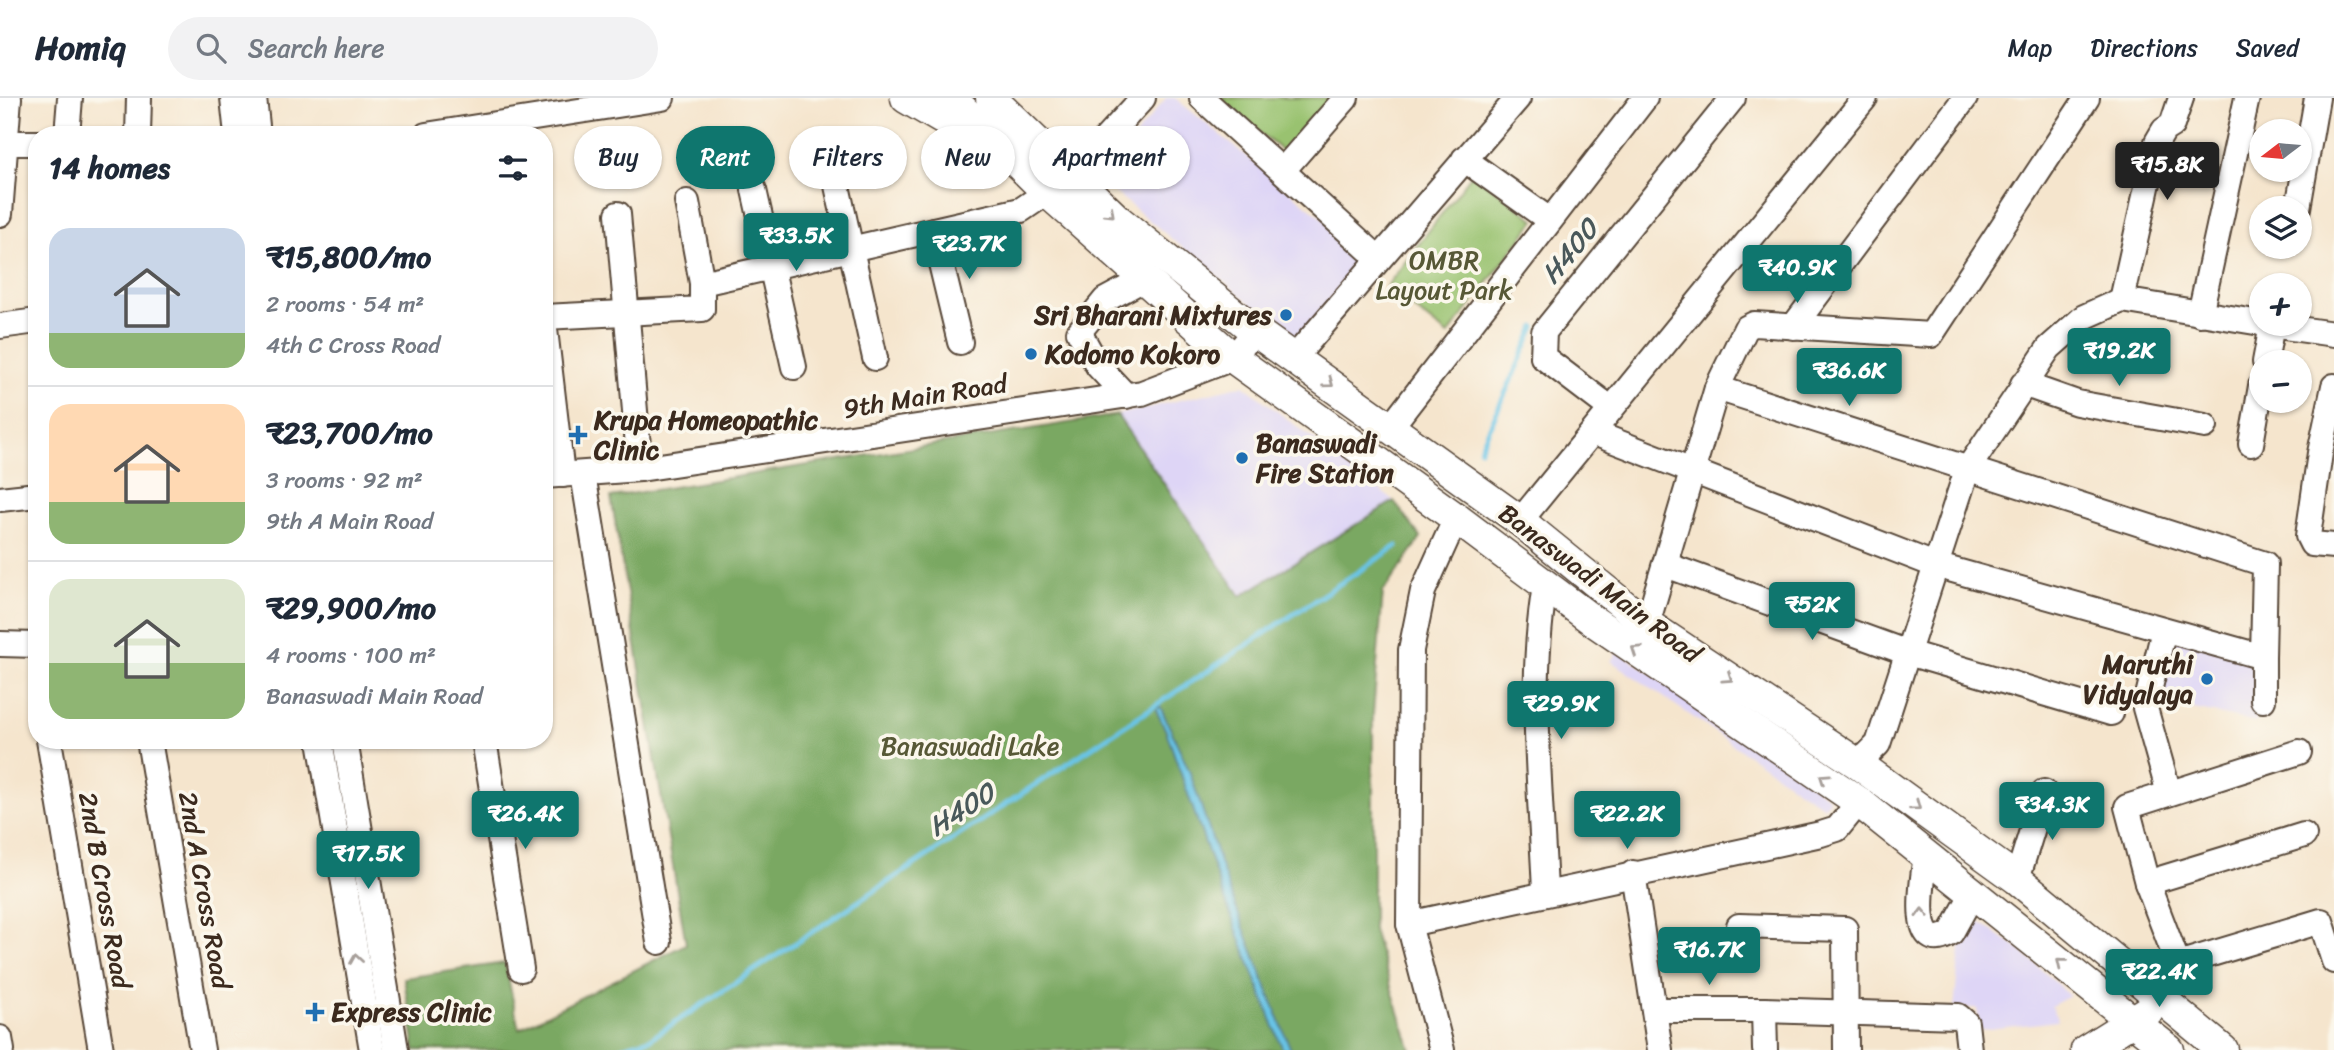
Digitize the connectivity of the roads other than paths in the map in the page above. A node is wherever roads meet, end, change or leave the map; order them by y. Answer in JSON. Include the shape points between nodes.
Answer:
{"nodes":[{"id":1,"x":9,"y":98,"type":"edge"},
{"id":2,"x":70,"y":98,"type":"edge"},
{"id":3,"x":139,"y":98,"type":"edge"},
{"id":4,"x":233,"y":98,"type":"edge"},
{"id":5,"x":254,"y":98,"type":"edge"},
{"id":6,"x":662,"y":98,"type":"edge"},
{"id":7,"x":906,"y":98,"type":"edge"},
{"id":8,"x":951,"y":98,"type":"edge"},
{"id":9,"x":991,"y":98,"type":"edge"},
{"id":10,"x":1143,"y":98,"type":"edge"},
{"id":11,"x":1202,"y":98,"type":"edge"},
{"id":12,"x":1346,"y":98,"type":"edge"},
{"id":13,"x":1518,"y":98,"type":"edge"},
{"id":14,"x":1645,"y":98,"type":"edge"},
{"id":15,"x":1733,"y":98,"type":"edge"},
{"id":16,"x":1865,"y":98,"type":"edge"},
{"id":17,"x":1965,"y":98,"type":"edge"},
{"id":18,"x":2088,"y":98,"type":"edge"},
{"id":19,"x":2181,"y":98,"type":"edge"},
{"id":20,"x":2247,"y":98,"type":"edge"},
{"id":21,"x":2317,"y":98,"type":"edge"},
{"id":22,"x":68,"y":126,"type":"edge"},
{"id":23,"x":138,"y":126,"type":"edge"},
{"id":24,"x":236,"y":126,"type":"edge"},
{"id":25,"x":257,"y":126,"type":"edge"},
{"id":26,"x":483,"y":126,"type":"edge"},
{"id":27,"x":954,"y":126,"type":"edge"},
{"id":28,"x":979,"y":126,"type":"edge"},
{"id":29,"x":1116,"y":126,"type":"edge"},
{"id":30,"x":3,"y":143,"type":"edge"},
{"id":31,"x":28,"y":144,"type":"edge"},
{"id":32,"x":1029,"y":146,"type":"edge"},
{"id":33,"x":1464,"y":159,"type":"junction"},
{"id":34,"x":1284,"y":169,"type":"junction"},
{"id":35,"x":838,"y":189,"type":"edge"},
{"id":36,"x":1054,"y":189,"type":"edge"},
{"id":37,"x":1064,"y":189,"type":"edge"},
{"id":38,"x":1067,"y":189,"type":"edge"},
{"id":39,"x":754,"y":190,"type":"dead end"},
{"id":40,"x":2300,"y":196,"type":"edge"},
{"id":41,"x":687,"y":202,"type":"dead end"},
{"id":42,"x":0,"y":214,"type":"edge"},
{"id":43,"x":618,"y":215,"type":"dead end"},
{"id":44,"x":1548,"y":219,"type":"junction"},
{"id":45,"x":933,"y":230,"type":"junction"},
{"id":46,"x":851,"y":248,"type":"junction"},
{"id":47,"x":1378,"y":258,"type":"junction"},
{"id":48,"x":771,"y":266,"type":"junction"},
{"id":49,"x":1144,"y":279,"type":"junction"},
{"id":50,"x":702,"y":283,"type":"junction"},
{"id":51,"x":2122,"y":300,"type":"junction"},
{"id":52,"x":629,"y":313,"type":"junction"},
{"id":53,"x":2200,"y":314,"type":"junction"},
{"id":54,"x":553,"y":318,"type":"edge"},
{"id":55,"x":28,"y":322,"type":"edge"},
{"id":56,"x":2249,"y":322,"type":"edge"},
{"id":57,"x":0,"y":326,"type":"edge"},
{"id":58,"x":1793,"y":327,"type":"junction"},
{"id":59,"x":1255,"y":331,"type":"junction"},
{"id":60,"x":2312,"y":331,"type":"edge"},
{"id":61,"x":2334,"y":334,"type":"edge"},
{"id":62,"x":960,"y":342,"type":"dead end"},
{"id":63,"x":1295,"y":357,"type":"junction"},
{"id":64,"x":875,"y":358,"type":"dead end"},
{"id":65,"x":1233,"y":358,"type":"junction"},
{"id":66,"x":794,"y":367,"type":"dead end"},
{"id":67,"x":2023,"y":384,"type":"junction"},
{"id":68,"x":2334,"y":386,"type":"edge"},
{"id":69,"x":1717,"y":388,"type":"junction"},
{"id":70,"x":553,"y":393,"type":"edge"},
{"id":71,"x":1126,"y":396,"type":"junction"},
{"id":72,"x":1610,"y":408,"type":"junction"},
{"id":73,"x":2256,"y":413,"type":"edge"},
{"id":74,"x":2205,"y":426,"type":"dead end"},
{"id":75,"x":1390,"y":428,"type":"junction"},
{"id":76,"x":1594,"y":433,"type":"junction"},
{"id":77,"x":2251,"y":444,"type":"dead end"},
{"id":78,"x":2327,"y":452,"type":"edge"},
{"id":79,"x":640,"y":469,"type":"junction"},
{"id":80,"x":1695,"y":470,"type":"junction"},
{"id":81,"x":1967,"y":470,"type":"junction"},
{"id":82,"x":563,"y":475,"type":"edge"},
{"id":83,"x":28,"y":496,"type":"edge"},
{"id":84,"x":0,"y":499,"type":"edge"},
{"id":85,"x":1456,"y":518,"type":"junction"},
{"id":86,"x":1520,"y":522,"type":"junction"},
{"id":87,"x":2334,"y":546,"type":"edge"},
{"id":88,"x":1666,"y":565,"type":"junction"},
{"id":89,"x":1935,"y":565,"type":"junction"},
{"id":90,"x":1545,"y":586,"type":"junction"},
{"id":91,"x":1647,"y":624,"type":"junction"},
{"id":92,"x":2164,"y":629,"type":"junction"},
{"id":93,"x":0,"y":644,"type":"edge"},
{"id":94,"x":28,"y":649,"type":"edge"},
{"id":95,"x":1908,"y":653,"type":"junction"},
{"id":96,"x":2263,"y":657,"type":"junction"},
{"id":97,"x":2263,"y":700,"type":"dead end"},
{"id":98,"x":2111,"y":713,"type":"dead end"},
{"id":99,"x":51,"y":749,"type":"edge"},
{"id":100,"x":151,"y":749,"type":"edge"},
{"id":101,"x":322,"y":749,"type":"edge"},
{"id":102,"x":346,"y":749,"type":"edge"},
{"id":103,"x":485,"y":749,"type":"edge"},
{"id":104,"x":2299,"y":752,"type":"dead end"},
{"id":105,"x":1858,"y":764,"type":"junction"},
{"id":106,"x":2044,"y":792,"type":"dead end"},
{"id":107,"x":2169,"y":793,"type":"junction"},
{"id":108,"x":1859,"y":802,"type":"junction"},
{"id":109,"x":2304,"y":835,"type":"dead end"},
{"id":110,"x":1926,"y":855,"type":"junction"},
{"id":111,"x":1633,"y":873,"type":"junction"},
{"id":112,"x":2017,"y":879,"type":"junction"},
{"id":113,"x":2147,"y":883,"type":"junction"},
{"id":114,"x":1545,"y":892,"type":"junction"},
{"id":115,"x":1973,"y":893,"type":"junction"},
{"id":116,"x":1409,"y":924,"type":"junction"},
{"id":117,"x":1739,"y":926,"type":"dead end"},
{"id":118,"x":659,"y":942,"type":"dead end"},
{"id":119,"x":2334,"y":961,"type":"edge"},
{"id":120,"x":2178,"y":964,"type":"junction"},
{"id":121,"x":521,"y":969,"type":"dead end"},
{"id":122,"x":2156,"y":997,"type":"junction"},
{"id":123,"x":1655,"y":1010,"type":"junction"},
{"id":124,"x":1764,"y":1010,"type":"junction"},
{"id":125,"x":1846,"y":1012,"type":"junction"},
{"id":126,"x":2134,"y":1021,"type":"junction"},
{"id":127,"x":2188,"y":1022,"type":"junction"},
{"id":128,"x":0,"y":1038,"type":"edge"},
{"id":129,"x":2155,"y":1047,"type":"edge"},
{"id":130,"x":2,"y":1050,"type":"edge"},
{"id":131,"x":101,"y":1050,"type":"edge"},
{"id":132,"x":202,"y":1050,"type":"edge"},
{"id":133,"x":372,"y":1050,"type":"edge"},
{"id":134,"x":396,"y":1050,"type":"edge"},
{"id":135,"x":1442,"y":1050,"type":"edge"},
{"id":136,"x":1660,"y":1050,"type":"edge"},
{"id":137,"x":1765,"y":1050,"type":"edge"},
{"id":138,"x":1846,"y":1050,"type":"edge"},
{"id":139,"x":1969,"y":1050,"type":"edge"},
{"id":140,"x":2086,"y":1050,"type":"edge"},
{"id":141,"x":2224,"y":1050,"type":"edge"}],
"edges":[{"from":1,"to":30,"type":"street"},
{"from":2,"to":22,"type":"street"},
{"from":3,"to":23,"type":"street"},
{"from":4,"to":24,"type":"street"},
{"from":5,"to":25,"type":"street"},
{"from":6,"to":26,"type":"street"},
{"from":7,"to":27,"type":"main road","name":"Banaswadi Main Road"},
{"from":8,"to":28,"type":"main road","name":"Banaswadi Main Road"},
{"from":9,"to":32,"type":"main road","name":"Banaswadi Main Road"},
{"from":10,"to":29,"type":"street"},
{"from":11,"to":34,"type":"street"},
{"from":12,"to":34,"type":"street"},
{"from":13,"to":33,"type":"street"},
{"from":14,"to":44,"type":"street"},
{"from":15,"to":72,"type":"street","via":[[1544,332],[1543,357]]},
{"from":16,"to":72,"type":"street"},
{"from":17,"to":58,"type":"street"},
{"from":18,"to":58,"type":"street","via":[[1931,335]]},
{"from":19,"to":51,"type":"street","via":[[2172,125],[2157,142]]},
{"from":20,"to":53,"type":"street"},
{"from":21,"to":40,"type":"street"},
{"from":30,"to":31,"type":"street"},
{"from":30,"to":42,"type":"street"},
{"from":33,"to":44,"type":"street"},
{"from":33,"to":47,"type":"street"},
{"from":34,"to":47,"type":"street"},
{"from":35,"to":46,"type":"street"},
{"from":36,"to":45,"type":"street","via":[[1021,210]]},
{"from":37,"to":49,"type":"main road","name":"Banaswadi Main Road"},
{"from":38,"to":59,"type":"main road","name":"Banaswadi Main Road","one_way":true,"via":[[1118,220]]},
{"from":39,"to":48,"type":"street"},
{"from":41,"to":50,"type":"street"},
{"from":43,"to":52,"type":"street"},
{"from":44,"to":75,"type":"street"},
{"from":45,"to":46,"type":"street"},
{"from":45,"to":62,"type":"street"},
{"from":46,"to":48,"type":"street"},
{"from":46,"to":64,"type":"street"},
{"from":47,"to":63,"type":"street"},
{"from":48,"to":50,"type":"street"},
{"from":48,"to":66,"type":"street"},
{"from":49,"to":65,"type":"main road","name":"Banaswadi Main Road"},
{"from":49,"to":71,"type":"street","via":[[1105,300],[1079,332],[1098,366]]},
{"from":50,"to":52,"type":"street","via":[[702,309]]},
{"from":51,"to":53,"type":"street"},
{"from":51,"to":67,"type":"street","via":[[2100,307],[2064,334]]},
{"from":52,"to":54,"type":"street"},
{"from":52,"to":79,"type":"street"},
{"from":53,"to":56,"type":"street"},
{"from":55,"to":57,"type":"street"},
{"from":58,"to":69,"type":"street","via":[[1748,326]]},
{"from":59,"to":63,"type":"main road","name":"Banaswadi Main Road"},
{"from":59,"to":65,"type":"street","name":"9th Main Road"},
{"from":60,"to":61,"type":"street"},
{"from":63,"to":75,"type":"main road","name":"Banaswadi Main Road","one_way":true},
{"from":65,"to":71,"type":"street","name":"9th Main Road"},
{"from":65,"to":85,"type":"main road","name":"Banaswadi Main Road"},
{"from":67,"to":74,"type":"street","via":[[2077,403]]},
{"from":67,"to":81,"type":"street"},
{"from":68,"to":78,"type":"street"},
{"from":69,"to":80,"type":"street"},
{"from":69,"to":81,"type":"street"},
{"from":70,"to":82,"type":"street"},
{"from":71,"to":79,"type":"street","name":"9th Main Road"},
{"from":72,"to":76,"type":"street"},
{"from":73,"to":77,"type":"street"},
{"from":75,"to":86,"type":"main road","name":"Banaswadi Main Road"},
{"from":76,"to":80,"type":"street"},
{"from":76,"to":86,"type":"street"},
{"from":78,"to":87,"type":"street","via":[[2308,540]]},
{"from":79,"to":82,"type":"street","name":"9th Main Road"},
{"from":80,"to":88,"type":"street"},
{"from":80,"to":89,"type":"street"},
{"from":81,"to":89,"type":"street"},
{"from":81,"to":96,"type":"street","via":[[2265,564]]},
{"from":82,"to":118,"type":"street"},
{"from":83,"to":84,"type":"street"},
{"from":85,"to":90,"type":"main road","name":"Banaswadi Main Road"},
{"from":85,"to":116,"type":"street","via":[[1423,591],[1411,650]]},
{"from":86,"to":91,"type":"main road","name":"Banaswadi Main Road"},
{"from":88,"to":91,"type":"street"},
{"from":88,"to":95,"type":"street"},
{"from":89,"to":92,"type":"street"},
{"from":89,"to":95,"type":"street"},
{"from":108,"to":90,"type":"main road","name":"Banaswadi Main Road","one_way":true},
{"from":90,"to":114,"type":"street","via":[[1539,619],[1539,698]]},
{"from":91,"to":105,"type":"main road","name":"Banaswadi Main Road","one_way":true},
{"from":92,"to":96,"type":"street"},
{"from":92,"to":107,"type":"street","via":[[2145,708]]},
{"from":93,"to":94,"type":"street"},
{"from":95,"to":98,"type":"street"},
{"from":95,"to":105,"type":"street","via":[[1878,744]]},
{"from":96,"to":97,"type":"street"},
{"from":99,"to":131,"type":"street","name":"2nd B Cross Road"},
{"from":100,"to":132,"type":"street","name":"2nd A Cross Road"},
{"from":133,"to":101,"type":"street","one_way":true},
{"from":102,"to":134,"type":"street"},
{"from":103,"to":121,"type":"street"},
{"from":104,"to":107,"type":"street"},
{"from":105,"to":112,"type":"main road","name":"Banaswadi Main Road","one_way":true},
{"from":106,"to":112,"type":"street"},
{"from":107,"to":113,"type":"street","via":[[2127,807]]},
{"from":108,"to":110,"type":"main road","name":"Banaswadi Main Road"},
{"from":108,"to":111,"type":"street","via":[[1837,829]]},
{"from":109,"to":113,"type":"street"},
{"from":110,"to":115,"type":"main road","name":"Banaswadi Main Road"},
{"from":115,"to":110,"type":"street","one_way":true,"via":[[1951,933],[1939,937],[1927,933],[1920,912]]},
{"from":111,"to":114,"type":"street"},
{"from":111,"to":123,"type":"street"},
{"from":112,"to":122,"type":"main road","name":"Banaswadi Main Road"},
{"from":113,"to":120,"type":"street"},
{"from":114,"to":116,"type":"street"},
{"from":126,"to":115,"type":"main road","name":"Banaswadi Main Road","one_way":true},
{"from":116,"to":135,"type":"street"},
{"from":117,"to":125,"type":"street","via":[[1844,929]]},
{"from":119,"to":120,"type":"street","via":[[2321,922]]},
{"from":120,"to":122,"type":"street"},
{"from":122,"to":126,"type":"main road"},
{"from":122,"to":127,"type":"main road","name":"Banaswadi Main Road"},
{"from":123,"to":124,"type":"street"},
{"from":123,"to":136,"type":"street"},
{"from":124,"to":125,"type":"street"},
{"from":124,"to":137,"type":"street"},
{"from":125,"to":138,"type":"street"},
{"from":125,"to":139,"type":"street","via":[[1958,1017],[1966,1023]]},
{"from":126,"to":129,"type":"main road","name":"Banaswadi Main Road"},
{"from":126,"to":140,"type":"main road"},
{"from":127,"to":129,"type":"main road"},
{"from":127,"to":141,"type":"main road","name":"Banaswadi Main Road"},
{"from":128,"to":130,"type":"street"}]}
